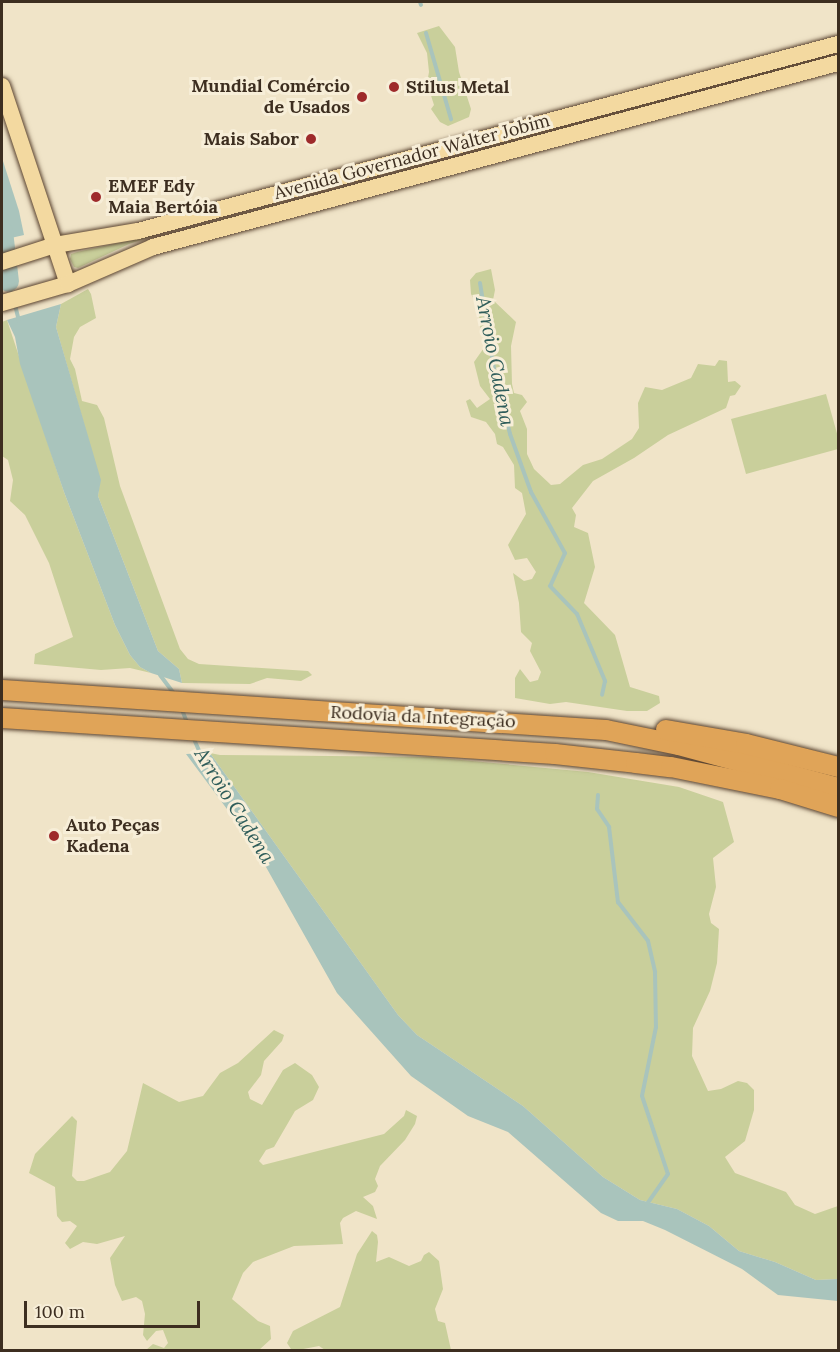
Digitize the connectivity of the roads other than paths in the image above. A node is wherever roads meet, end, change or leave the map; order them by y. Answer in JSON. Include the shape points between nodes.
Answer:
{"nodes":[{"id":1,"x":838,"y":44,"type":"edge"},
{"id":2,"x":838,"y":63,"type":"edge"},
{"id":3,"x":2,"y":86,"type":"edge"},
{"id":4,"x":605,"y":106,"type":"junction"},
{"id":5,"x":610,"y":124,"type":"junction"},
{"id":6,"x":49,"y":247,"type":"junction"},
{"id":7,"x":2,"y":262,"type":"edge"},
{"id":8,"x":60,"y":286,"type":"junction"},
{"id":9,"x":2,"y":303,"type":"edge"},
{"id":10,"x":2,"y":690,"type":"edge"},
{"id":11,"x":2,"y":718,"type":"edge"},
{"id":12,"x":606,"y":730,"type":"junction"},
{"id":13,"x":838,"y":767,"type":"edge"},
{"id":14,"x":838,"y":788,"type":"edge"},
{"id":15,"x":838,"y":807,"type":"edge"}],
"edges":[{"from":1,"to":4,"type":"main road","name":"Avenida Governador Walter Jobim"},
{"from":2,"to":5,"type":"main road","name":"Avenida Governador Walter Jobim"},
{"from":3,"to":6,"type":"main road"},
{"from":4,"to":5,"type":"main road"},
{"from":4,"to":6,"type":"main road","name":"Avenida Governador Walter Jobim","via":[[138,231]]},
{"from":5,"to":8,"type":"main road","name":"Avenida Governador Walter Jobim","via":[[153,247]]},
{"from":6,"to":7,"type":"main road","name":"Avenida Governador Walter Jobim"},
{"from":6,"to":8,"type":"main road"},
{"from":8,"to":9,"type":"main road","name":"Avenida Governador Walter Jobim"},
{"from":10,"to":12,"type":"highway","name":"Rodovia da Integração"},
{"from":11,"to":15,"type":"highway","name":"Rodovia da Integração","via":[[555,754],[660,765],[780,789]]},
{"from":12,"to":13,"type":"highway","via":[[653,727],[757,746]]},
{"from":12,"to":14,"type":"highway","name":"Rodovia da Integração","via":[[679,745]]}]}
